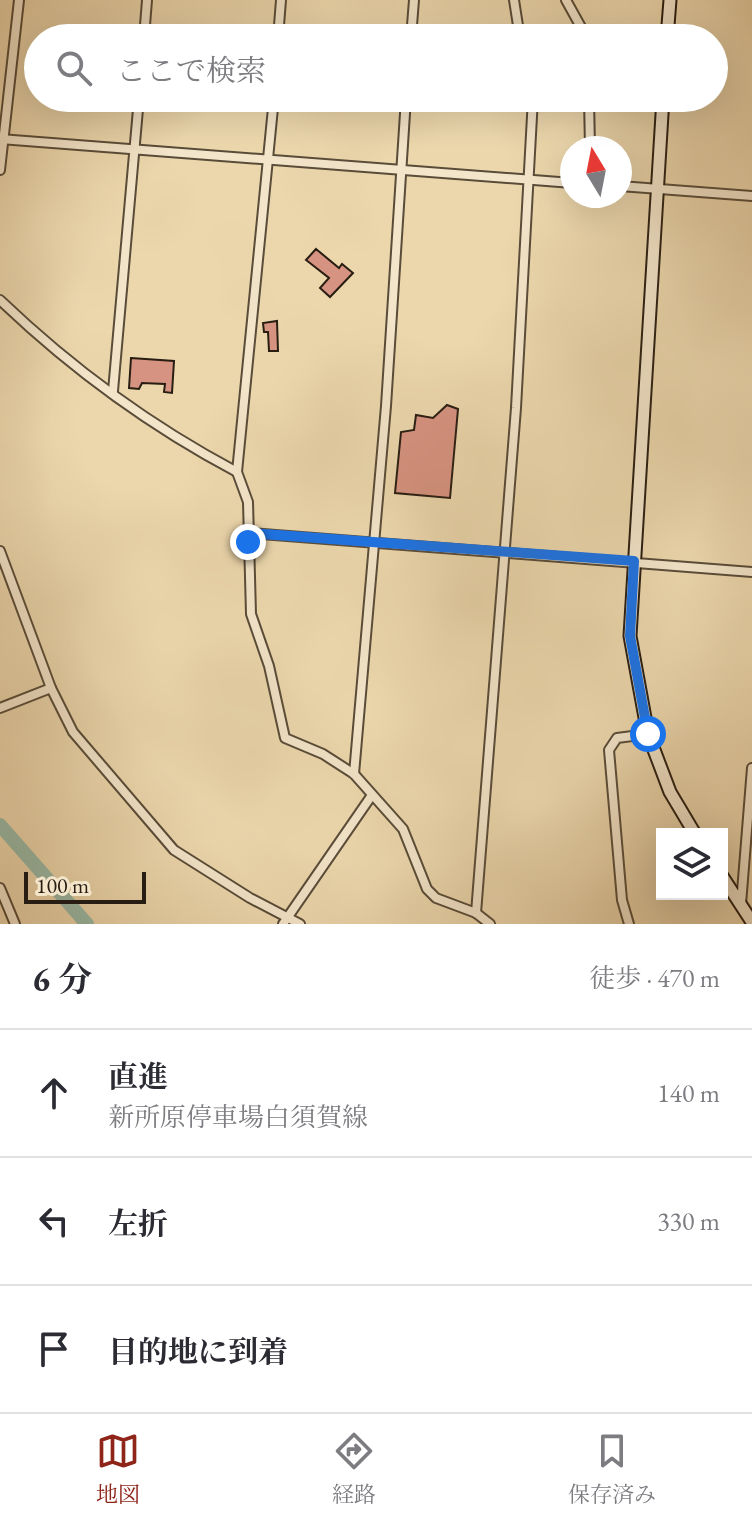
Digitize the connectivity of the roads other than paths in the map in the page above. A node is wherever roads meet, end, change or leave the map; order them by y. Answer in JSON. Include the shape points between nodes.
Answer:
{"nodes":[{"id":1,"x":19,"y":0,"type":"edge"},
{"id":2,"x":147,"y":0,"type":"edge"},
{"id":3,"x":281,"y":0,"type":"edge"},
{"id":4,"x":414,"y":0,"type":"edge"},
{"id":5,"x":514,"y":0,"type":"edge"},
{"id":6,"x":566,"y":0,"type":"edge"},
{"id":7,"x":670,"y":0,"type":"edge"},
{"id":8,"x":145,"y":24,"type":"edge"},
{"id":9,"x":279,"y":24,"type":"edge"},
{"id":10,"x":412,"y":24,"type":"edge"},
{"id":11,"x":518,"y":24,"type":"edge"},
{"id":12,"x":579,"y":24,"type":"edge"},
{"id":13,"x":668,"y":24,"type":"edge"},
{"id":14,"x":138,"y":112,"type":"edge"},
{"id":15,"x":273,"y":112,"type":"edge"},
{"id":16,"x":405,"y":112,"type":"edge"},
{"id":17,"x":533,"y":112,"type":"edge"},
{"id":18,"x":589,"y":112,"type":"edge"},
{"id":19,"x":662,"y":112,"type":"edge"},
{"id":20,"x":590,"y":136,"type":"edge"},
{"id":21,"x":1,"y":139,"type":"edge"},
{"id":22,"x":135,"y":152,"type":"junction"},
{"id":23,"x":269,"y":158,"type":"junction"},
{"id":24,"x":400,"y":169,"type":"junction"},
{"id":25,"x":0,"y":170,"type":"edge"},
{"id":26,"x":531,"y":179,"type":"junction"},
{"id":27,"x":560,"y":182,"type":"edge"},
{"id":28,"x":632,"y":187,"type":"edge"},
{"id":29,"x":657,"y":188,"type":"junction"},
{"id":30,"x":752,"y":196,"type":"edge"},
{"id":31,"x":0,"y":300,"type":"edge"},
{"id":32,"x":113,"y":391,"type":"junction"},
{"id":33,"x":237,"y":472,"type":"junction"},
{"id":34,"x":249,"y":533,"type":"junction"},
{"id":35,"x":374,"y":542,"type":"junction"},
{"id":36,"x":0,"y":551,"type":"edge"},
{"id":37,"x":505,"y":552,"type":"junction"},
{"id":38,"x":634,"y":561,"type":"junction"},
{"id":39,"x":752,"y":572,"type":"edge"},
{"id":40,"x":51,"y":688,"type":"junction"},
{"id":41,"x":0,"y":708,"type":"edge"},
{"id":42,"x":648,"y":734,"type":"junction"},
{"id":43,"x":752,"y":768,"type":"edge"},
{"id":44,"x":354,"y":774,"type":"junction"},
{"id":45,"x":372,"y":795,"type":"junction"},
{"id":46,"x":691,"y":828,"type":"edge"},
{"id":47,"x":728,"y":885,"type":"edge"},
{"id":48,"x":0,"y":888,"type":"edge"},
{"id":49,"x":741,"y":904,"type":"junction"},
{"id":50,"x":476,"y":913,"type":"junction"},
{"id":51,"x":285,"y":921,"type":"edge"},
{"id":52,"x":752,"y":922,"type":"edge"},
{"id":53,"x":15,"y":924,"type":"edge"},
{"id":54,"x":300,"y":924,"type":"edge"},
{"id":55,"x":490,"y":924,"type":"edge"},
{"id":56,"x":629,"y":924,"type":"edge"}],
"edges":[{"from":1,"to":21,"type":"street"},
{"from":2,"to":8,"type":"street"},
{"from":3,"to":9,"type":"street"},
{"from":4,"to":10,"type":"street"},
{"from":5,"to":11,"type":"street"},
{"from":6,"to":12,"type":"street"},
{"from":7,"to":13,"type":"main road"},
{"from":14,"to":22,"type":"street"},
{"from":15,"to":23,"type":"street"},
{"from":16,"to":24,"type":"street"},
{"from":17,"to":26,"type":"street"},
{"from":18,"to":20,"type":"street"},
{"from":19,"to":29,"type":"main road"},
{"from":21,"to":22,"type":"street"},
{"from":21,"to":25,"type":"street"},
{"from":22,"to":23,"type":"street"},
{"from":22,"to":32,"type":"street"},
{"from":23,"to":24,"type":"street"},
{"from":23,"to":33,"type":"street"},
{"from":24,"to":26,"type":"street"},
{"from":24,"to":35,"type":"street"},
{"from":26,"to":27,"type":"street"},
{"from":26,"to":37,"type":"street"},
{"from":28,"to":29,"type":"street"},
{"from":29,"to":30,"type":"street"},
{"from":29,"to":38,"type":"main road"},
{"from":31,"to":32,"type":"street"},
{"from":32,"to":33,"type":"street","via":[[171,437]]},
{"from":33,"to":34,"type":"street","via":[[248,502]]},
{"from":34,"to":35,"type":"street"},
{"from":34,"to":44,"type":"street","via":[[251,614],[285,738]]},
{"from":35,"to":37,"type":"street"},
{"from":35,"to":44,"type":"street"},
{"from":36,"to":40,"type":"street"},
{"from":37,"to":38,"type":"street"},
{"from":37,"to":50,"type":"street"},
{"from":38,"to":39,"type":"street"},
{"from":38,"to":42,"type":"main road","via":[[630,636]]},
{"from":40,"to":41,"type":"street"},
{"from":40,"to":51,"type":"street","via":[[73,732],[174,850]]},
{"from":42,"to":46,"type":"main road","via":[[670,792]]},
{"from":42,"to":56,"type":"street","via":[[617,738],[609,750],[622,900]]},
{"from":43,"to":49,"type":"street"},
{"from":44,"to":45,"type":"street"},
{"from":45,"to":50,"type":"street","via":[[403,829],[427,889],[436,898]]},
{"from":45,"to":51,"type":"street"},
{"from":47,"to":49,"type":"main road"},
{"from":48,"to":53,"type":"street"},
{"from":49,"to":52,"type":"main road"},
{"from":50,"to":55,"type":"street"},
{"from":51,"to":54,"type":"street"}]}
